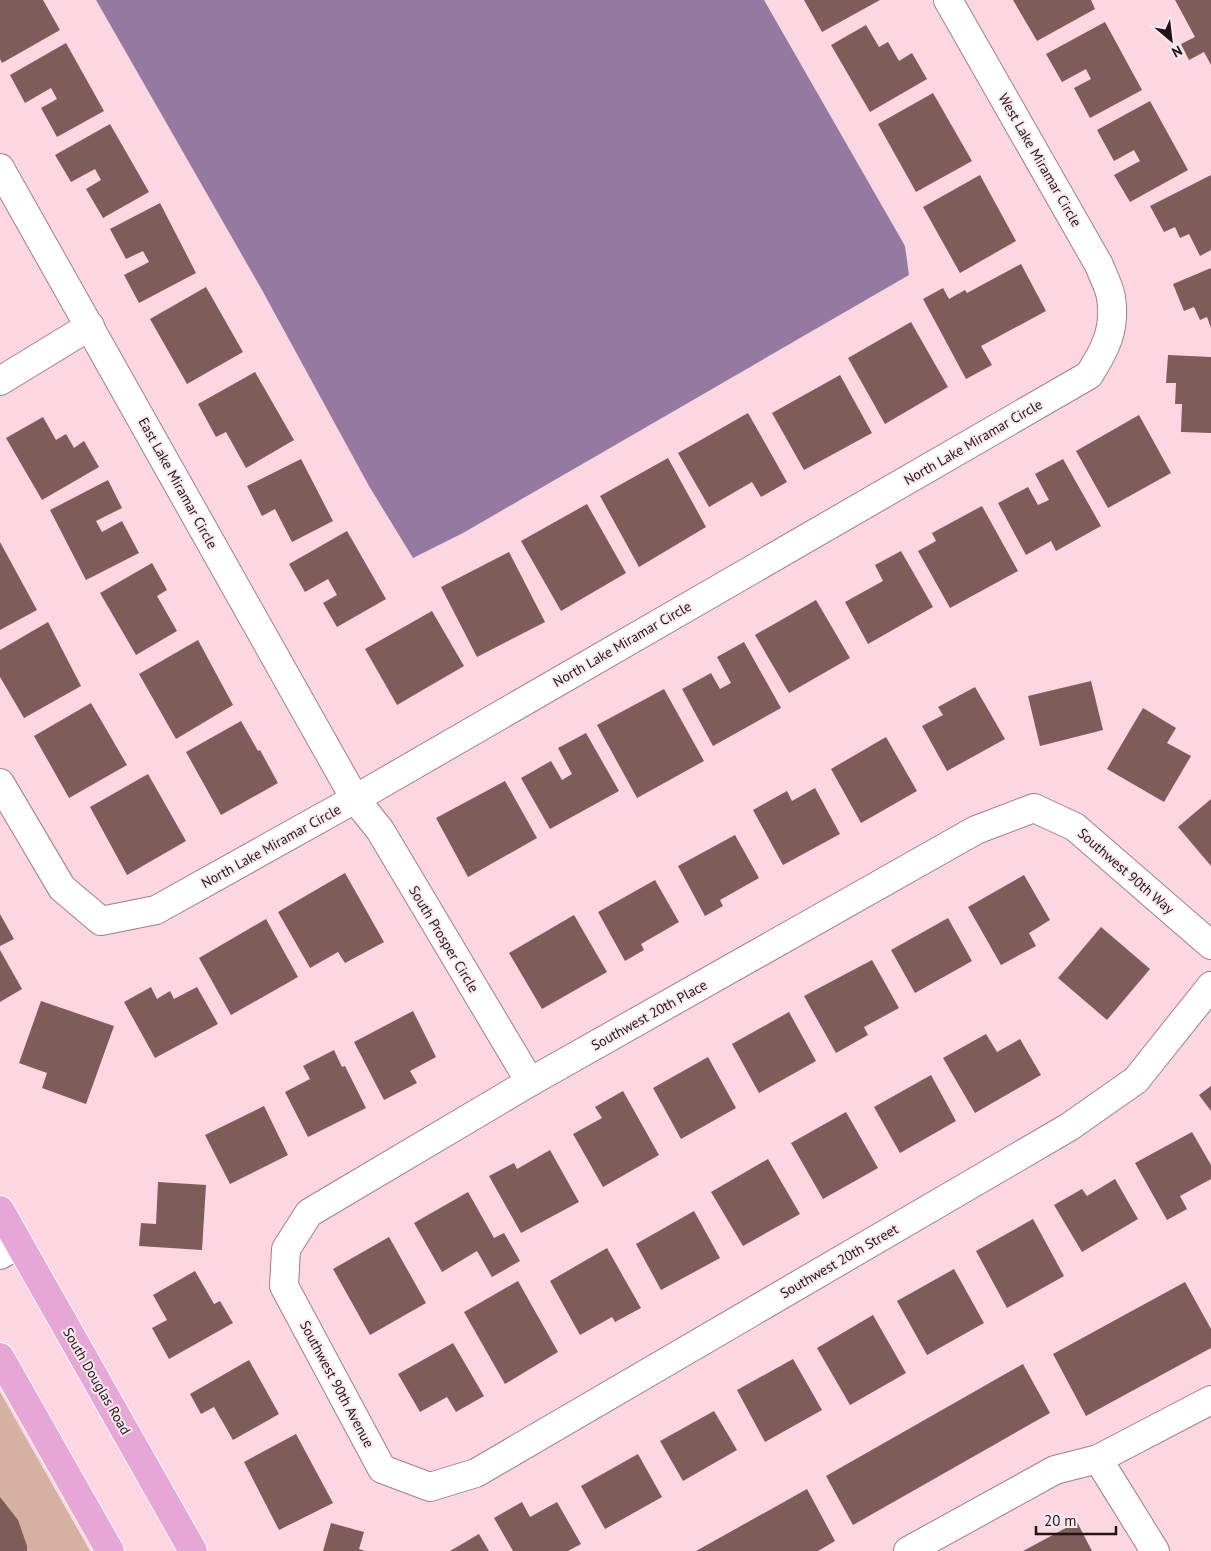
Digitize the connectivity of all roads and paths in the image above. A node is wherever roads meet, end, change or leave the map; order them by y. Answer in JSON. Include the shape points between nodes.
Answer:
{"nodes":[{"id":1,"x":948,"y":0,"type":"edge"},
{"id":2,"x":0,"y":168,"type":"edge"},
{"id":3,"x":90,"y":326,"type":"junction"},
{"id":4,"x":1112,"y":327,"type":"joint"},
{"id":5,"x":0,"y":381,"type":"edge"},
{"id":6,"x":0,"y":784,"type":"edge"},
{"id":7,"x":355,"y":799,"type":"junction"},
{"id":8,"x":1034,"y":808,"type":"joint"},
{"id":9,"x":1211,"y":945,"type":"edge"},
{"id":10,"x":1211,"y":986,"type":"edge"},
{"id":11,"x":530,"y":1082,"type":"junction"},
{"id":12,"x":0,"y":1210,"type":"edge"},
{"id":13,"x":286,"y":1249,"type":"joint"},
{"id":14,"x":10,"y":1250,"type":"edge"},
{"id":15,"x":0,"y":1357,"type":"edge"},
{"id":16,"x":1211,"y":1400,"type":"edge"},
{"id":17,"x":1098,"y":1459,"type":"junction"},
{"id":18,"x":430,"y":1487,"type":"joint"},
{"id":19,"x":110,"y":1551,"type":"edge"},
{"id":20,"x":193,"y":1551,"type":"edge"},
{"id":21,"x":908,"y":1551,"type":"edge"},
{"id":22,"x":1155,"y":1551,"type":"edge"}],
"edges":[{"from":1,"to":4,"type":"street","name":"West Lake Miramar Circle","via":[[1099,265],[1111,297]]},
{"from":2,"to":3,"type":"street","name":"East Lake Miramar Circle"},
{"from":3,"to":5,"type":"street"},
{"from":3,"to":7,"type":"street","name":"East Lake Miramar Circle"},
{"from":4,"to":7,"type":"street","name":"North Lake Miramar Circle","via":[[1103,354],[1089,375]]},
{"from":6,"to":7,"type":"street","name":"North Lake Miramar Circle","via":[[62,888],[101,921],[156,910]]},
{"from":7,"to":11,"type":"street","name":"South Prosper Circle","via":[[380,830]]},
{"from":8,"to":9,"type":"street","name":"Southwest 90th Way","via":[[1075,828]]},
{"from":8,"to":11,"type":"street","name":"Southwest 20th Place","via":[[976,830]]},
{"from":10,"to":18,"type":"street","name":"Southwest 20th Street","via":[[1136,1080],[1069,1127],[476,1473]]},
{"from":11,"to":13,"type":"street","name":"Southwest 20th Place","via":[[308,1213]]},
{"from":12,"to":14,"type":"main road","name":"South Douglas Road"},
{"from":13,"to":18,"type":"street","name":"Southwest 90th Avenue","via":[[284,1286],[382,1469]]},
{"from":14,"to":20,"type":"main road","name":"South Douglas Road"},
{"from":15,"to":19,"type":"main road"},
{"from":16,"to":17,"type":"street"},
{"from":17,"to":21,"type":"street","via":[[1055,1470]]},
{"from":17,"to":22,"type":"street"}]}
